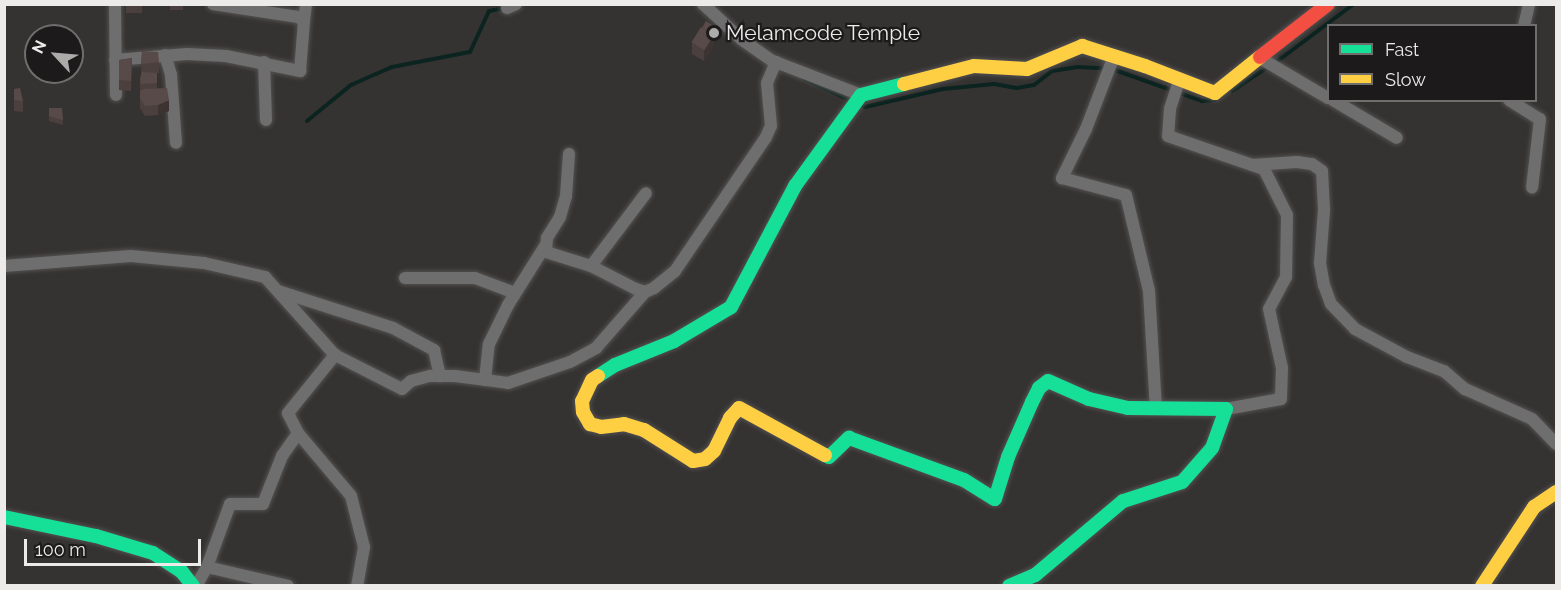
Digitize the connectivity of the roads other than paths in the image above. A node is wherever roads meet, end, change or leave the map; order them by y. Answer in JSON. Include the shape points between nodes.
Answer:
{"nodes":[{"id":1,"x":115,"y":4,"type":"edge"},
{"id":2,"x":213,"y":4,"type":"edge"},
{"id":3,"x":306,"y":4,"type":"edge"},
{"id":4,"x":703,"y":4,"type":"edge"},
{"id":5,"x":1328,"y":4,"type":"edge"},
{"id":6,"x":1529,"y":4,"type":"edge"},
{"id":7,"x":304,"y":21,"type":"junction"},
{"id":8,"x":1524,"y":24,"type":"edge"},
{"id":9,"x":165,"y":55,"type":"junction"},
{"id":10,"x":1114,"y":56,"type":"junction"},
{"id":11,"x":1260,"y":58,"type":"junction"},
{"id":12,"x":115,"y":60,"type":"junction"},
{"id":13,"x":264,"y":63,"type":"junction"},
{"id":14,"x":775,"y":65,"type":"junction"},
{"id":15,"x":1176,"y":88,"type":"junction"},
{"id":16,"x":116,"y":95,"type":"dead end"},
{"id":17,"x":1327,"y":97,"type":"edge"},
{"id":18,"x":857,"y":100,"type":"junction"},
{"id":19,"x":1336,"y":102,"type":"edge"},
{"id":20,"x":1512,"y":102,"type":"edge"},
{"id":21,"x":266,"y":120,"type":"dead end"},
{"id":22,"x":1397,"y":138,"type":"dead end"},
{"id":23,"x":176,"y":143,"type":"dead end"},
{"id":24,"x":568,"y":154,"type":"dead end"},
{"id":25,"x":1252,"y":165,"type":"junction"},
{"id":26,"x":1532,"y":188,"type":"dead end"},
{"id":27,"x":646,"y":193,"type":"dead end"},
{"id":28,"x":545,"y":246,"type":"junction"},
{"id":29,"x":4,"y":266,"type":"edge"},
{"id":30,"x":591,"y":266,"type":"junction"},
{"id":31,"x":405,"y":278,"type":"dead end"},
{"id":32,"x":277,"y":291,"type":"junction"},
{"id":33,"x":645,"y":292,"type":"junction"},
{"id":34,"x":515,"y":293,"type":"junction"},
{"id":35,"x":335,"y":355,"type":"junction"},
{"id":36,"x":440,"y":376,"type":"junction"},
{"id":37,"x":485,"y":380,"type":"junction"},
{"id":38,"x":1156,"y":408,"type":"junction"},
{"id":39,"x":1226,"y":409,"type":"junction"},
{"id":40,"x":298,"y":434,"type":"junction"},
{"id":41,"x":1557,"y":444,"type":"edge"},
{"id":42,"x":1557,"y":492,"type":"edge"},
{"id":43,"x":4,"y":517,"type":"edge"},
{"id":44,"x":207,"y":567,"type":"junction"},
{"id":45,"x":195,"y":585,"type":"edge"},
{"id":46,"x":288,"y":585,"type":"edge"},
{"id":47,"x":357,"y":585,"type":"edge"},
{"id":48,"x":1009,"y":585,"type":"edge"},
{"id":49,"x":1482,"y":585,"type":"edge"}],
"edges":[{"from":1,"to":12,"type":"street"},
{"from":2,"to":7,"type":"street"},
{"from":3,"to":7,"type":"street"},
{"from":4,"to":14,"type":"street"},
{"from":5,"to":11,"type":"street"},
{"from":6,"to":8,"type":"street"},
{"from":7,"to":13,"type":"street","via":[[300,71]]},
{"from":9,"to":12,"type":"street"},
{"from":9,"to":13,"type":"street","via":[[226,56]]},
{"from":9,"to":23,"type":"street","via":[[171,75]]},
{"from":10,"to":15,"type":"street"},
{"from":10,"to":18,"type":"street","via":[[1082,46],[1027,69],[974,66]]},
{"from":10,"to":38,"type":"street","via":[[1062,178],[1126,195],[1149,291]]},
{"from":11,"to":15,"type":"street","via":[[1215,93]]},
{"from":11,"to":17,"type":"street"},
{"from":12,"to":16,"type":"street"},
{"from":13,"to":21,"type":"street"},
{"from":14,"to":18,"type":"street"},
{"from":14,"to":33,"type":"street","via":[[767,83],[771,126],[766,137],[675,271],[665,282]]},
{"from":15,"to":25,"type":"street","via":[[1168,136]]},
{"from":18,"to":38,"type":"street","via":[[795,186],[731,307],[674,341],[615,365],[592,380],[582,400],[590,424],[624,424],[644,430],[693,461],[705,459],[714,451],[730,418],[739,408],[745,409],[829,457],[849,438],[964,480],[995,499],[1032,402],[1048,381],[1089,399],[1128,408]]},
{"from":19,"to":22,"type":"street"},
{"from":20,"to":26,"type":"street","via":[[1540,119]]},
{"from":24,"to":28,"type":"street","via":[[566,196]]},
{"from":25,"to":39,"type":"street","via":[[1264,169],[1287,215],[1286,277],[1269,309],[1282,368],[1281,399]]},
{"from":25,"to":41,"type":"street","via":[[1297,162],[1312,164],[1322,171],[1320,263],[1324,285],[1332,304],[1355,329],[1407,357],[1444,371],[1465,389],[1532,419]]},
{"from":27,"to":30,"type":"street"},
{"from":28,"to":30,"type":"street","via":[[546,252]]},
{"from":28,"to":34,"type":"street"},
{"from":29,"to":32,"type":"street","via":[[131,256],[204,263],[265,276]]},
{"from":30,"to":33,"type":"street"},
{"from":31,"to":34,"type":"street","via":[[475,278]]},
{"from":32,"to":35,"type":"street"},
{"from":32,"to":36,"type":"street","via":[[403,334],[434,350]]},
{"from":33,"to":37,"type":"street","via":[[589,353],[508,383]]},
{"from":34,"to":37,"type":"street","via":[[489,344]]},
{"from":35,"to":36,"type":"street","via":[[402,389],[417,378]]},
{"from":35,"to":40,"type":"street","via":[[288,413]]},
{"from":36,"to":37,"type":"street"},
{"from":38,"to":39,"type":"street"},
{"from":39,"to":48,"type":"street","via":[[1212,448],[1182,482],[1123,501],[1035,575]]},
{"from":40,"to":44,"type":"street","via":[[282,456],[263,504],[230,504]]},
{"from":40,"to":47,"type":"street","via":[[351,496],[364,547]]},
{"from":42,"to":49,"type":"street","via":[[1534,507]]},
{"from":43,"to":45,"type":"street","via":[[96,536],[153,553]]},
{"from":44,"to":45,"type":"street"},
{"from":44,"to":46,"type":"street"}]}
